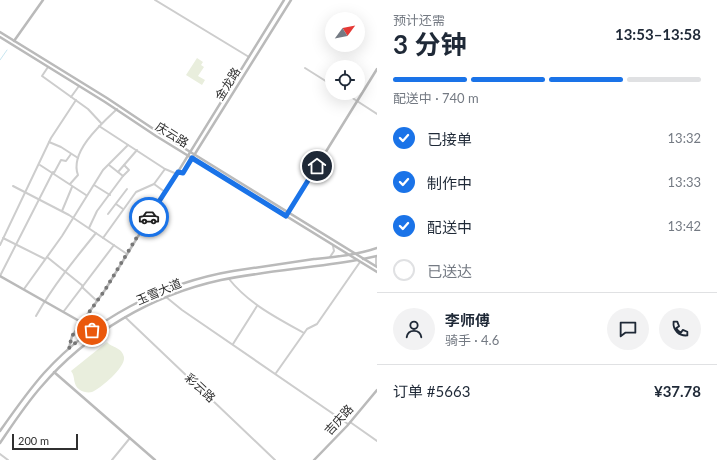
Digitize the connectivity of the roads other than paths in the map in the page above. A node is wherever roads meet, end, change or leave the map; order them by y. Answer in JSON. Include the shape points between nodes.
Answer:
{"nodes":[{"id":1,"x":43,"y":0,"type":"edge"},
{"id":2,"x":155,"y":0,"type":"edge"},
{"id":3,"x":284,"y":0,"type":"edge"},
{"id":4,"x":290,"y":0,"type":"edge"},
{"id":5,"x":0,"y":32,"type":"edge"},
{"id":6,"x":0,"y":37,"type":"edge"},
{"id":7,"x":14,"y":41,"type":"junction"},
{"id":8,"x":249,"y":57,"type":"junction"},
{"id":9,"x":48,"y":67,"type":"junction"},
{"id":10,"x":305,"y":68,"type":"dead end"},
{"id":11,"x":377,"y":69,"type":"edge"},
{"id":12,"x":325,"y":81,"type":"edge"},
{"id":13,"x":79,"y":86,"type":"junction"},
{"id":14,"x":71,"y":97,"type":"junction"},
{"id":15,"x":76,"y":100,"type":"junction"},
{"id":16,"x":357,"y":101,"type":"junction"},
{"id":17,"x":117,"y":109,"type":"junction"},
{"id":18,"x":377,"y":114,"type":"edge"},
{"id":19,"x":102,"y":124,"type":"junction"},
{"id":20,"x":99,"y":126,"type":"junction"},
{"id":21,"x":50,"y":142,"type":"junction"},
{"id":22,"x":128,"y":145,"type":"junction"},
{"id":23,"x":137,"y":150,"type":"junction"},
{"id":24,"x":190,"y":152,"type":"junction"},
{"id":25,"x":71,"y":154,"type":"junction"},
{"id":26,"x":195,"y":154,"type":"junction"},
{"id":27,"x":188,"y":156,"type":"junction"},
{"id":28,"x":78,"y":158,"type":"junction"},
{"id":29,"x":192,"y":158,"type":"junction"},
{"id":30,"x":40,"y":165,"type":"junction"},
{"id":31,"x":109,"y":165,"type":"junction"},
{"id":32,"x":124,"y":165,"type":"junction"},
{"id":33,"x":164,"y":169,"type":"junction"},
{"id":34,"x":53,"y":172,"type":"junction"},
{"id":35,"x":118,"y":172,"type":"junction"},
{"id":36,"x":177,"y":173,"type":"junction"},
{"id":37,"x":123,"y":176,"type":"junction"},
{"id":38,"x":70,"y":184,"type":"junction"},
{"id":39,"x":94,"y":184,"type":"junction"},
{"id":40,"x":154,"y":184,"type":"junction"},
{"id":41,"x":13,"y":186,"type":"dead end"},
{"id":42,"x":72,"y":187,"type":"junction"},
{"id":43,"x":127,"y":189,"type":"dead end"},
{"id":44,"x":26,"y":192,"type":"junction"},
{"id":45,"x":165,"y":192,"type":"junction"},
{"id":46,"x":86,"y":195,"type":"junction"},
{"id":47,"x":110,"y":195,"type":"junction"},
{"id":48,"x":39,"y":198,"type":"junction"},
{"id":49,"x":116,"y":204,"type":"junction"},
{"id":50,"x":123,"y":209,"type":"junction"},
{"id":51,"x":62,"y":211,"type":"junction"},
{"id":52,"x":288,"y":212,"type":"junction"},
{"id":53,"x":108,"y":214,"type":"dead end"},
{"id":54,"x":286,"y":216,"type":"junction"},
{"id":55,"x":73,"y":218,"type":"junction"},
{"id":56,"x":89,"y":228,"type":"junction"},
{"id":57,"x":96,"y":233,"type":"junction"},
{"id":58,"x":3,"y":238,"type":"junction"},
{"id":59,"x":103,"y":238,"type":"junction"},
{"id":60,"x":0,"y":245,"type":"edge"},
{"id":61,"x":16,"y":245,"type":"junction"},
{"id":62,"x":114,"y":245,"type":"junction"},
{"id":63,"x":333,"y":246,"type":"junction"},
{"id":64,"x":377,"y":248,"type":"edge"},
{"id":65,"x":354,"y":253,"type":"junction"},
{"id":66,"x":127,"y":254,"type":"junction"},
{"id":67,"x":348,"y":254,"type":"junction"},
{"id":68,"x":377,"y":256,"type":"edge"},
{"id":69,"x":330,"y":257,"type":"junction"},
{"id":70,"x":46,"y":258,"type":"junction"},
{"id":71,"x":363,"y":259,"type":"junction"},
{"id":72,"x":358,"y":261,"type":"junction"},
{"id":73,"x":377,"y":267,"type":"edge"},
{"id":74,"x":65,"y":272,"type":"junction"},
{"id":75,"x":377,"y":272,"type":"edge"},
{"id":76,"x":0,"y":276,"type":"edge"},
{"id":77,"x":229,"y":279,"type":"junction"},
{"id":78,"x":82,"y":287,"type":"junction"},
{"id":79,"x":24,"y":289,"type":"junction"},
{"id":80,"x":166,"y":297,"type":"junction"},
{"id":81,"x":45,"y":300,"type":"junction"},
{"id":82,"x":96,"y":301,"type":"junction"},
{"id":83,"x":257,"y":306,"type":"junction"},
{"id":84,"x":64,"y":311,"type":"junction"},
{"id":85,"x":36,"y":316,"type":"dead end"},
{"id":86,"x":125,"y":317,"type":"junction"},
{"id":87,"x":82,"y":322,"type":"junction"},
{"id":88,"x":304,"y":334,"type":"junction"},
{"id":89,"x":232,"y":344,"type":"junction"},
{"id":90,"x":69,"y":348,"type":"junction"},
{"id":91,"x":54,"y":372,"type":"junction"},
{"id":92,"x":276,"y":373,"type":"junction"},
{"id":93,"x":377,"y":390,"type":"edge"},
{"id":94,"x":349,"y":423,"type":"junction"},
{"id":95,"x":0,"y":431,"type":"edge"},
{"id":96,"x":130,"y":438,"type":"junction"},
{"id":97,"x":377,"y":441,"type":"edge"},
{"id":98,"x":0,"y":443,"type":"edge"},
{"id":99,"x":0,"y":454,"type":"edge"},
{"id":100,"x":8,"y":460,"type":"edge"},
{"id":101,"x":112,"y":460,"type":"edge"},
{"id":102,"x":155,"y":460,"type":"edge"},
{"id":103,"x":275,"y":460,"type":"edge"},
{"id":104,"x":314,"y":460,"type":"edge"}],
"edges":[{"from":1,"to":7,"type":"main road"},
{"from":2,"to":8,"type":"street"},
{"from":3,"to":8,"type":"main road","name":"金龙路"},
{"from":4,"to":26,"type":"main road","name":"金龙路"},
{"from":5,"to":7,"type":"main road","name":"庆云路"},
{"from":6,"to":9,"type":"main road","name":"庆云路"},
{"from":7,"to":24,"type":"main road","name":"庆云路","via":[[102,94]]},
{"from":8,"to":24,"type":"main road","name":"金龙路"},
{"from":9,"to":13,"type":"main road","name":"庆云路"},
{"from":9,"to":14,"type":"street","via":[[42,76]]},
{"from":10,"to":12,"type":"street"},
{"from":11,"to":16,"type":"main road"},
{"from":13,"to":14,"type":"street"},
{"from":13,"to":17,"type":"main road","name":"庆云路"},
{"from":14,"to":15,"type":"street"},
{"from":15,"to":19,"type":"street"},
{"from":15,"to":21,"type":"street"},
{"from":16,"to":18,"type":"street"},
{"from":16,"to":52,"type":"main road"},
{"from":17,"to":19,"type":"street"},
{"from":17,"to":27,"type":"main road","name":"庆云路"},
{"from":19,"to":20,"type":"street"},
{"from":20,"to":22,"type":"street"},
{"from":20,"to":28,"type":"street"},
{"from":21,"to":25,"type":"street"},
{"from":21,"to":30,"type":"street"},
{"from":22,"to":23,"type":"street"},
{"from":22,"to":31,"type":"street"},
{"from":23,"to":32,"type":"street"},
{"from":23,"to":33,"type":"street"},
{"from":24,"to":26,"type":"main road","name":"庆云路"},
{"from":24,"to":27,"type":"main road","name":"金龙路"},
{"from":25,"to":28,"type":"street"},
{"from":25,"to":34,"type":"street","via":[[66,161],[61,160]]},
{"from":26,"to":29,"type":"main road","name":"金龙路"},
{"from":26,"to":52,"type":"main road","name":"庆云路"},
{"from":27,"to":29,"type":"main road","name":"庆云路"},
{"from":27,"to":36,"type":"main road","name":"金龙路"},
{"from":28,"to":38,"type":"street","via":[[75,167],[78,175]]},
{"from":29,"to":36,"type":"main road","name":"金龙路","via":[[183,173]]},
{"from":29,"to":54,"type":"main road","name":"庆云路"},
{"from":30,"to":34,"type":"street"},
{"from":30,"to":44,"type":"street"},
{"from":31,"to":35,"type":"street"},
{"from":31,"to":39,"type":"street"},
{"from":32,"to":35,"type":"street"},
{"from":32,"to":37,"type":"street","via":[[129,170]]},
{"from":33,"to":36,"type":"street"},
{"from":33,"to":40,"type":"street"},
{"from":34,"to":38,"type":"street"},
{"from":34,"to":48,"type":"street"},
{"from":35,"to":37,"type":"street"},
{"from":36,"to":45,"type":"main road","name":"金龙路"},
{"from":37,"to":47,"type":"street"},
{"from":38,"to":42,"type":"street"},
{"from":39,"to":46,"type":"street"},
{"from":39,"to":47,"type":"street"},
{"from":40,"to":45,"type":"street"},
{"from":40,"to":50,"type":"street","via":[[137,190]]},
{"from":41,"to":44,"type":"street"},
{"from":42,"to":46,"type":"street"},
{"from":42,"to":51,"type":"street"},
{"from":43,"to":49,"type":"street"},
{"from":44,"to":48,"type":"street"},
{"from":44,"to":58,"type":"street"},
{"from":45,"to":66,"type":"main road","name":"金龙路"},
{"from":46,"to":55,"type":"street"},
{"from":47,"to":56,"type":"street"},
{"from":48,"to":51,"type":"street"},
{"from":48,"to":61,"type":"street"},
{"from":49,"to":50,"type":"street"},
{"from":49,"to":53,"type":"street"},
{"from":50,"to":59,"type":"street"},
{"from":51,"to":55,"type":"street"},
{"from":52,"to":54,"type":"main road"},
{"from":52,"to":65,"type":"main road","name":"庆云路"},
{"from":54,"to":63,"type":"main road","name":"庆云路"},
{"from":55,"to":56,"type":"street"},
{"from":55,"to":70,"type":"street"},
{"from":56,"to":57,"type":"street"},
{"from":57,"to":59,"type":"street"},
{"from":57,"to":74,"type":"street"},
{"from":58,"to":60,"type":"street"},
{"from":58,"to":61,"type":"street"},
{"from":59,"to":62,"type":"street"},
{"from":61,"to":70,"type":"street"},
{"from":61,"to":76,"type":"street"},
{"from":62,"to":66,"type":"street"},
{"from":62,"to":78,"type":"street"},
{"from":63,"to":67,"type":"main road","name":"庆云路"},
{"from":63,"to":69,"type":"street","via":[[334,253]]},
{"from":64,"to":65,"type":"main road","name":"玉雪大道"},
{"from":65,"to":67,"type":"main road","name":"玉雪大道"},
{"from":65,"to":71,"type":"main road","name":"庆云路"},
{"from":66,"to":82,"type":"main road","name":"金龙路"},
{"from":67,"to":69,"type":"main road","name":"玉雪大道"},
{"from":67,"to":72,"type":"main road","name":"庆云路"},
{"from":68,"to":71,"type":"main road","name":"玉雪大道"},
{"from":68,"to":73,"type":"street"},
{"from":69,"to":90,"type":"main road","name":"玉雪大道","via":[[227,272],[177,286],[120,312]]},
{"from":70,"to":74,"type":"street"},
{"from":70,"to":79,"type":"street"},
{"from":71,"to":72,"type":"main road","name":"玉雪大道"},
{"from":71,"to":73,"type":"main road","name":"庆云路"},
{"from":72,"to":75,"type":"main road","name":"庆云路"},
{"from":72,"to":77,"type":"main road","name":"玉雪大道"},
{"from":72,"to":88,"type":"street","via":[[317,324],[307,329]]},
{"from":74,"to":78,"type":"street"},
{"from":74,"to":81,"type":"street"},
{"from":76,"to":79,"type":"main road"},
{"from":77,"to":80,"type":"main road","name":"玉雪大道"},
{"from":77,"to":83,"type":"street"},
{"from":78,"to":82,"type":"street"},
{"from":78,"to":84,"type":"street"},
{"from":79,"to":81,"type":"main road"},
{"from":80,"to":86,"type":"main road","name":"玉雪大道"},
{"from":80,"to":89,"type":"street"},
{"from":81,"to":84,"type":"main road"},
{"from":81,"to":85,"type":"street"},
{"from":82,"to":87,"type":"main road","name":"金龙路"},
{"from":83,"to":88,"type":"street"},
{"from":83,"to":89,"type":"street"},
{"from":84,"to":87,"type":"main road"},
{"from":86,"to":91,"type":"main road","name":"玉雪大道","via":[[85,344]]},
{"from":86,"to":103,"type":"street","name":"彩云路"},
{"from":87,"to":90,"type":"main road","name":"金龙路","via":[[72,336]]},
{"from":88,"to":92,"type":"street"},
{"from":89,"to":92,"type":"street"},
{"from":90,"to":95,"type":"main road","name":"玉雪大道","via":[[35,383]]},
{"from":91,"to":96,"type":"main road"},
{"from":91,"to":98,"type":"main road","name":"玉雪大道"},
{"from":92,"to":94,"type":"street"},
{"from":93,"to":94,"type":"main road","name":"吉庆路"},
{"from":94,"to":97,"type":"street"},
{"from":94,"to":104,"type":"main road","name":"吉庆路"},
{"from":96,"to":101,"type":"street"},
{"from":96,"to":102,"type":"main road"},
{"from":99,"to":100,"type":"street"}]}
